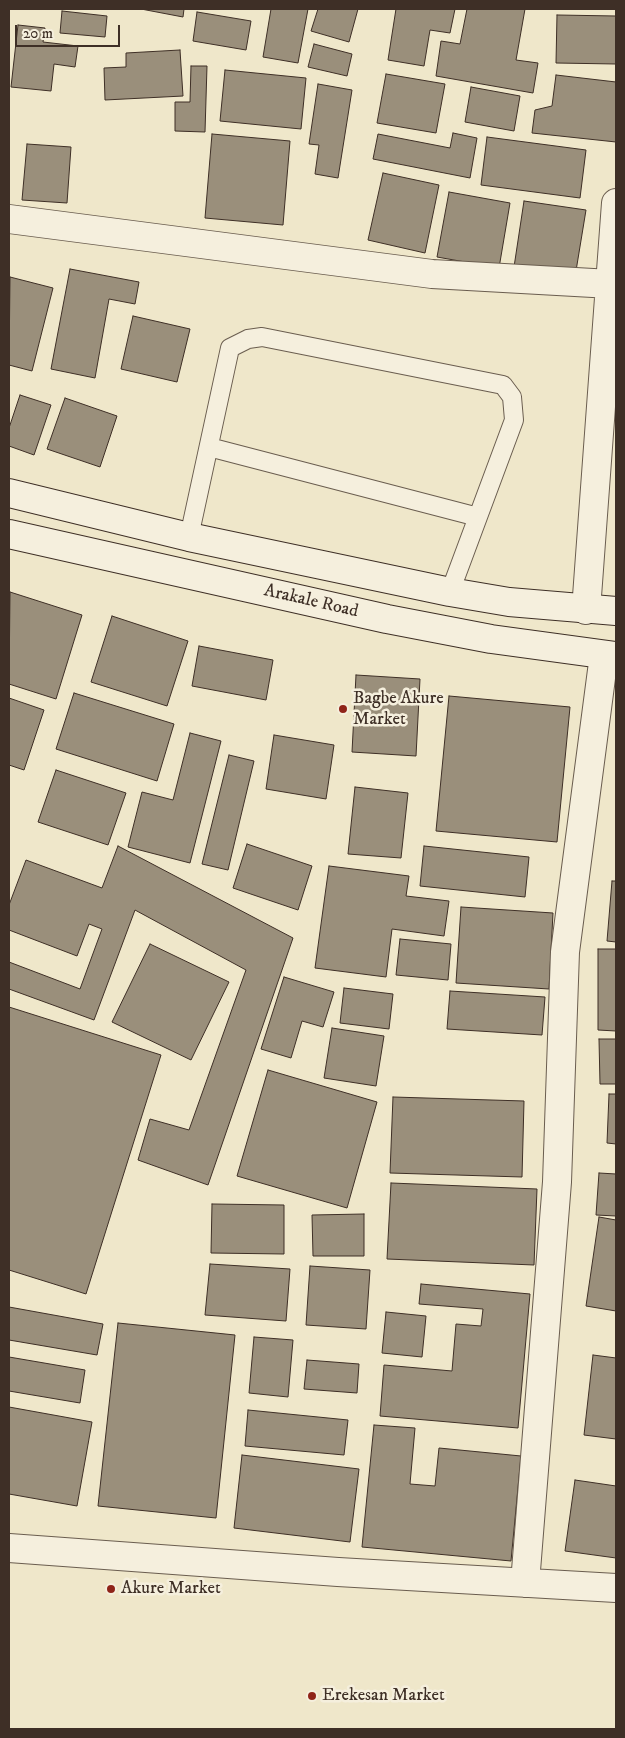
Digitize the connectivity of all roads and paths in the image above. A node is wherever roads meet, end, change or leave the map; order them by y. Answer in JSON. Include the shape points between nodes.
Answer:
{"nodes":[{"id":1,"x":616,"y":204,"type":"edge"},
{"id":2,"x":9,"y":220,"type":"edge"},
{"id":3,"x":611,"y":284,"type":"junction"},
{"id":4,"x":209,"y":447,"type":"junction"},
{"id":5,"x":9,"y":493,"type":"edge"},
{"id":6,"x":478,"y":517,"type":"junction"},
{"id":7,"x":9,"y":534,"type":"edge"},
{"id":8,"x":189,"y":537,"type":"junction"},
{"id":9,"x":450,"y":592,"type":"junction"},
{"id":10,"x":586,"y":610,"type":"junction"},
{"id":11,"x":616,"y":612,"type":"edge"},
{"id":12,"x":610,"y":656,"type":"edge"},
{"id":13,"x":9,"y":1548,"type":"edge"},
{"id":14,"x":526,"y":1583,"type":"junction"},
{"id":15,"x":616,"y":1588,"type":"edge"}],
"edges":[{"from":1,"to":3,"type":"street"},
{"from":2,"to":3,"type":"street","via":[[432,274]]},
{"from":3,"to":10,"type":"street"},
{"from":4,"to":6,"type":"lane"},
{"from":4,"to":6,"type":"lane","via":[[230,348],[248,339],[262,337],[503,385],[512,397],[514,420]]},
{"from":4,"to":8,"type":"lane"},
{"from":5,"to":8,"type":"street"},
{"from":6,"to":9,"type":"lane"},
{"from":7,"to":12,"type":"street","name":"Arakale Road","via":[[387,619],[491,639]]},
{"from":8,"to":9,"type":"street"},
{"from":9,"to":10,"type":"street"},
{"from":10,"to":11,"type":"street"},
{"from":12,"to":14,"type":"street","via":[[565,952],[557,1182]]},
{"from":13,"to":14,"type":"street"},
{"from":14,"to":15,"type":"street"}]}
